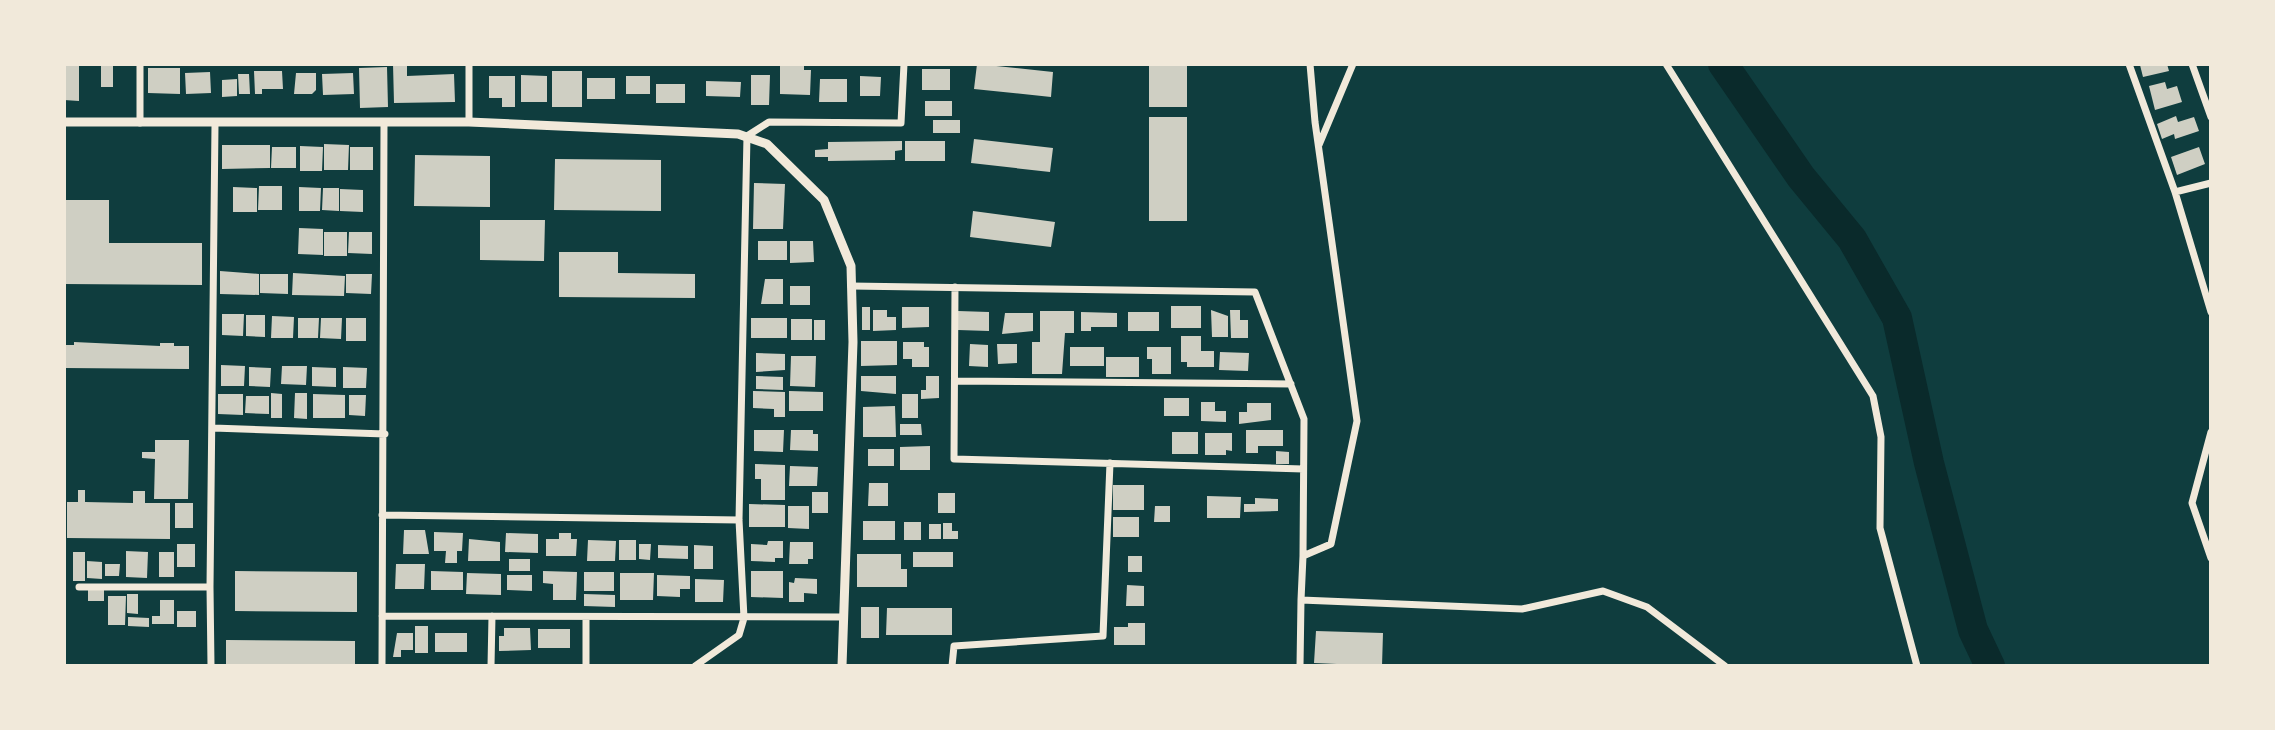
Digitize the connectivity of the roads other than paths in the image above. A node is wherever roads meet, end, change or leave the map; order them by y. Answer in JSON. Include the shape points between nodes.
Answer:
{"nodes":[{"id":1,"x":140,"y":64,"type":"edge"},
{"id":2,"x":469,"y":64,"type":"edge"},
{"id":3,"x":904,"y":64,"type":"edge"},
{"id":4,"x":1310,"y":64,"type":"edge"},
{"id":5,"x":1353,"y":64,"type":"edge"},
{"id":6,"x":1666,"y":64,"type":"edge"},
{"id":7,"x":2129,"y":64,"type":"edge"},
{"id":8,"x":2192,"y":64,"type":"edge"},
{"id":9,"x":2211,"y":84,"type":"edge"},
{"id":10,"x":2200,"y":86,"type":"junction"},
{"id":11,"x":2211,"y":117,"type":"edge"},
{"id":12,"x":64,"y":122,"type":"edge"},
{"id":13,"x":469,"y":122,"type":"junction"},
{"id":14,"x":140,"y":123,"type":"junction"},
{"id":15,"x":215,"y":125,"type":"junction"},
{"id":16,"x":384,"y":125,"type":"junction"},
{"id":17,"x":747,"y":136,"type":"junction"},
{"id":18,"x":1318,"y":147,"type":"junction"},
{"id":19,"x":2211,"y":183,"type":"edge"},
{"id":20,"x":2175,"y":192,"type":"junction"},
{"id":21,"x":851,"y":286,"type":"junction"},
{"id":22,"x":955,"y":287,"type":"junction"},
{"id":23,"x":2211,"y":312,"type":"edge"},
{"id":24,"x":955,"y":381,"type":"junction"},
{"id":25,"x":1291,"y":384,"type":"junction"},
{"id":26,"x":213,"y":428,"type":"junction"},
{"id":27,"x":2211,"y":432,"type":"edge"},
{"id":28,"x":385,"y":434,"type":"junction"},
{"id":29,"x":1110,"y":463,"type":"junction"},
{"id":30,"x":1303,"y":469,"type":"junction"},
{"id":31,"x":382,"y":515,"type":"junction"},
{"id":32,"x":739,"y":520,"type":"junction"},
{"id":33,"x":1303,"y":556,"type":"junction"},
{"id":34,"x":2211,"y":558,"type":"edge"},
{"id":35,"x":79,"y":587,"type":"dead end"},
{"id":36,"x":210,"y":587,"type":"junction"},
{"id":37,"x":1301,"y":600,"type":"junction"},
{"id":38,"x":382,"y":616,"type":"junction"},
{"id":39,"x":492,"y":616,"type":"junction"},
{"id":40,"x":586,"y":617,"type":"junction"},
{"id":41,"x":844,"y":617,"type":"junction"},
{"id":42,"x":744,"y":618,"type":"junction"},
{"id":43,"x":211,"y":666,"type":"edge"},
{"id":44,"x":382,"y":666,"type":"edge"},
{"id":45,"x":491,"y":666,"type":"edge"},
{"id":46,"x":586,"y":666,"type":"edge"},
{"id":47,"x":695,"y":666,"type":"edge"},
{"id":48,"x":842,"y":666,"type":"edge"},
{"id":49,"x":952,"y":666,"type":"edge"},
{"id":50,"x":1300,"y":666,"type":"edge"},
{"id":51,"x":1725,"y":666,"type":"edge"},
{"id":52,"x":1917,"y":666,"type":"edge"}],
"edges":[{"from":1,"to":14,"type":"street"},
{"from":2,"to":13,"type":"street"},
{"from":3,"to":17,"type":"street","via":[[901,123],[769,122]]},
{"from":4,"to":18,"type":"street"},
{"from":5,"to":18,"type":"street"},
{"from":6,"to":52,"type":"street","via":[[1873,396],[1881,437],[1880,528]]},
{"from":7,"to":20,"type":"street"},
{"from":8,"to":10,"type":"street"},
{"from":9,"to":10,"type":"street"},
{"from":10,"to":11,"type":"street"},
{"from":12,"to":14,"type":"street"},
{"from":13,"to":16,"type":"street"},
{"from":13,"to":17,"type":"street"},
{"from":14,"to":15,"type":"street"},
{"from":15,"to":16,"type":"street"},
{"from":15,"to":26,"type":"street"},
{"from":16,"to":28,"type":"street"},
{"from":17,"to":21,"type":"street","via":[[767,144],[824,200],[851,266]]},
{"from":17,"to":32,"type":"street"},
{"from":18,"to":33,"type":"street","via":[[1357,421],[1331,544]]},
{"from":19,"to":20,"type":"street"},
{"from":20,"to":23,"type":"street"},
{"from":21,"to":22,"type":"street"},
{"from":21,"to":41,"type":"street"},
{"from":22,"to":24,"type":"street"},
{"from":22,"to":25,"type":"street","via":[[1255,292]]},
{"from":24,"to":25,"type":"street"},
{"from":24,"to":29,"type":"street","via":[[954,459]]},
{"from":25,"to":30,"type":"street","via":[[1304,419]]},
{"from":26,"to":28,"type":"street"},
{"from":26,"to":36,"type":"street"},
{"from":27,"to":34,"type":"street","via":[[2192,503]]},
{"from":28,"to":31,"type":"street"},
{"from":29,"to":30,"type":"street"},
{"from":29,"to":49,"type":"street","via":[[1103,636],[954,646]]},
{"from":30,"to":33,"type":"street"},
{"from":31,"to":32,"type":"street"},
{"from":31,"to":38,"type":"street"},
{"from":32,"to":42,"type":"street"},
{"from":33,"to":37,"type":"street"},
{"from":35,"to":36,"type":"street"},
{"from":36,"to":43,"type":"street"},
{"from":37,"to":50,"type":"street"},
{"from":37,"to":51,"type":"street","via":[[1522,609],[1603,591],[1647,607]]},
{"from":38,"to":39,"type":"street"},
{"from":38,"to":44,"type":"street"},
{"from":39,"to":40,"type":"street"},
{"from":39,"to":45,"type":"street"},
{"from":40,"to":42,"type":"street"},
{"from":40,"to":46,"type":"street"},
{"from":41,"to":42,"type":"street"},
{"from":41,"to":48,"type":"street"},
{"from":42,"to":47,"type":"street","via":[[739,635]]}]}
